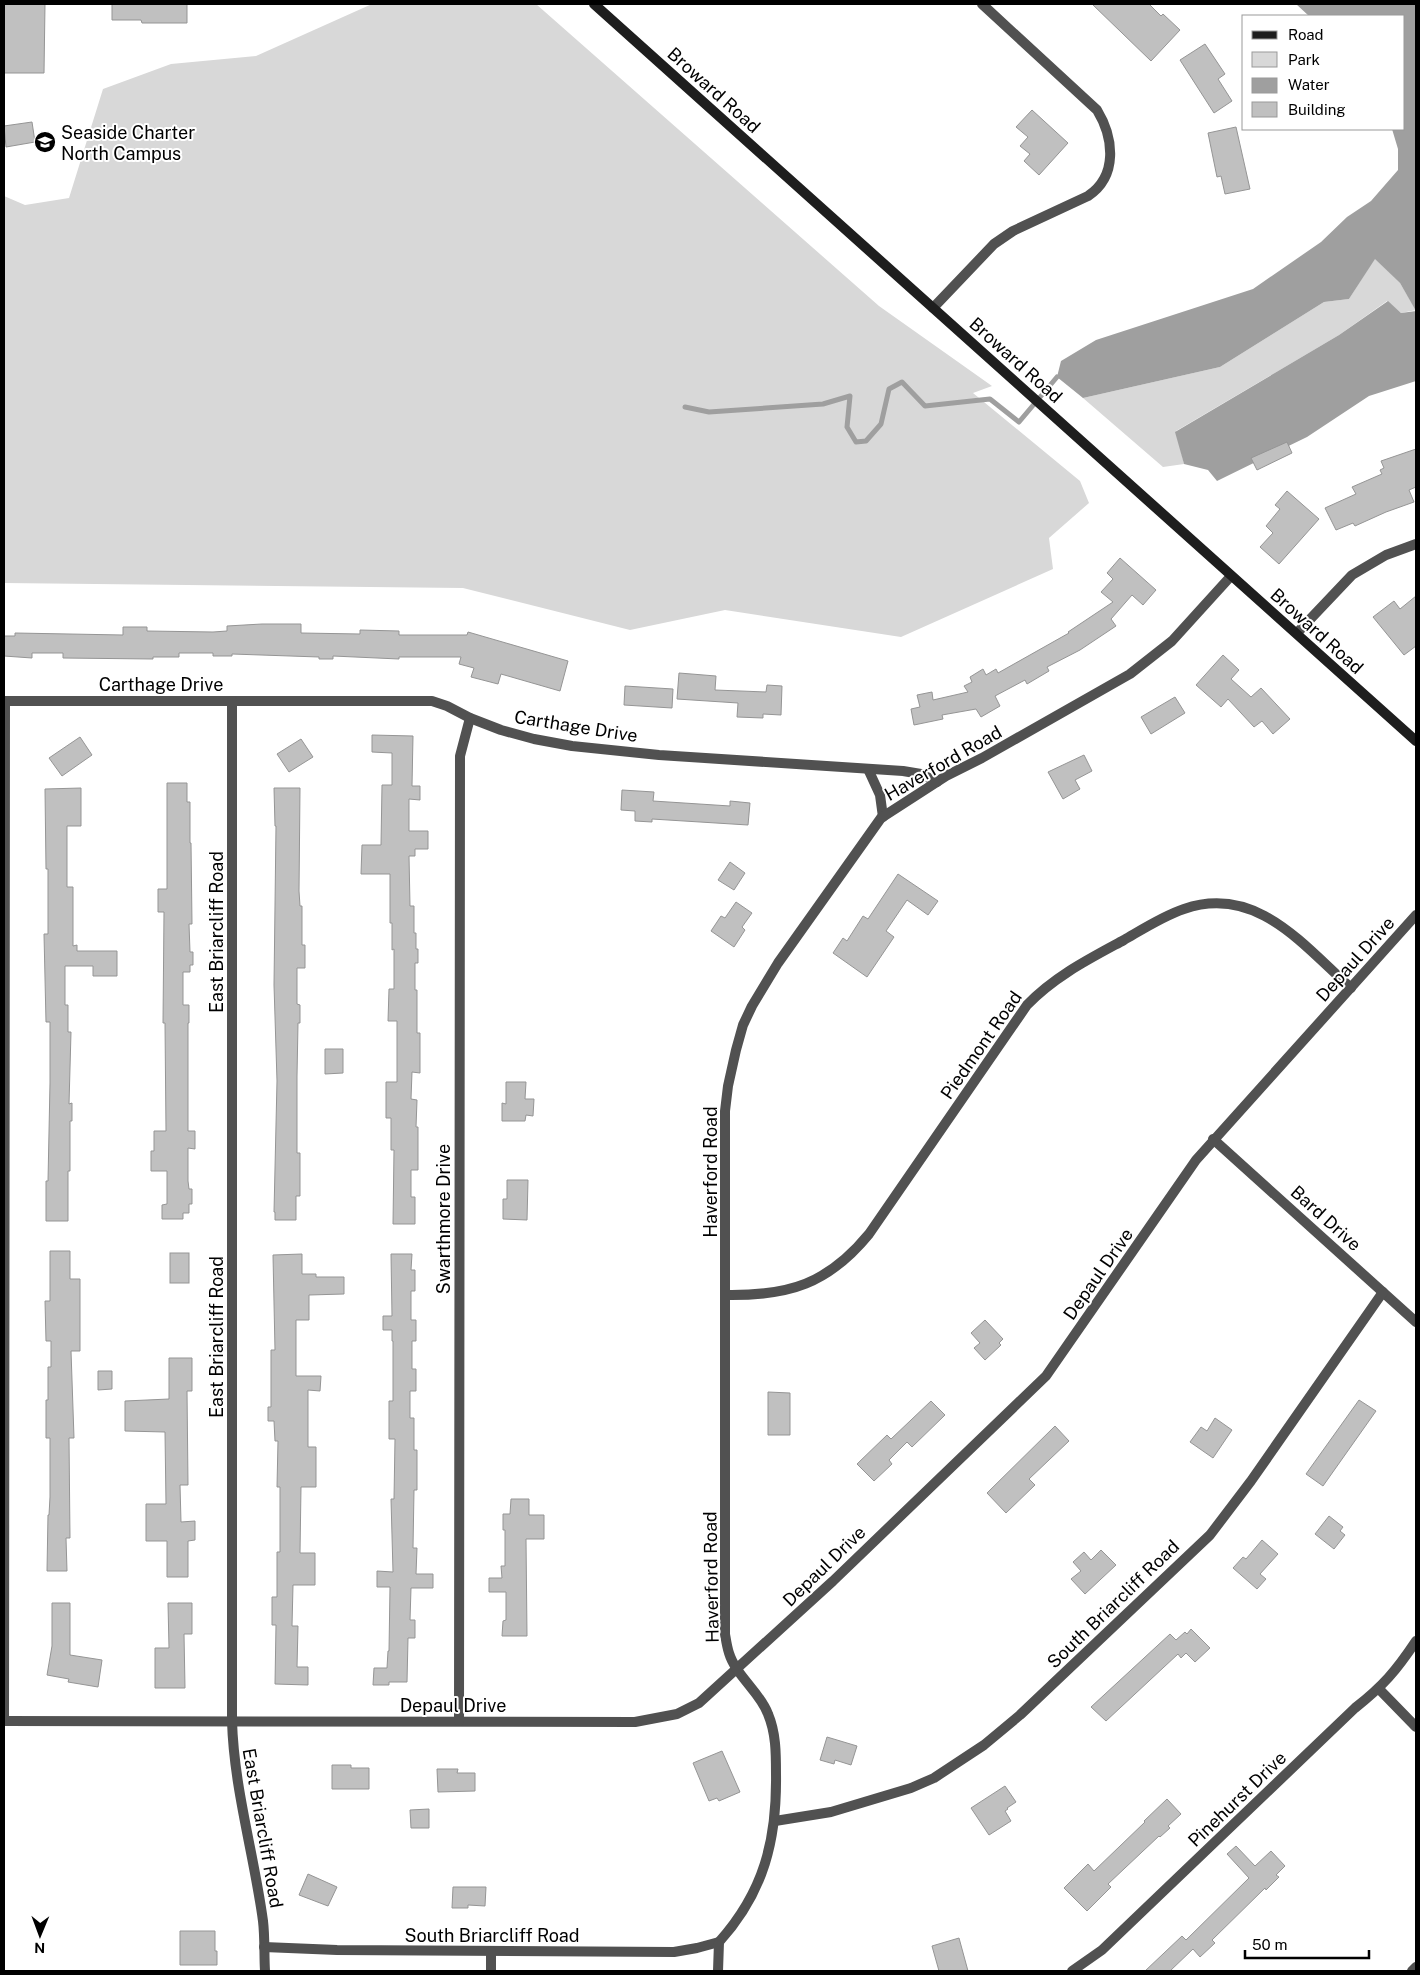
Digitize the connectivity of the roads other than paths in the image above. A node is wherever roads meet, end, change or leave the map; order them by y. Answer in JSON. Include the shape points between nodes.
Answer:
{"nodes":[{"id":1,"x":594,"y":4,"type":"edge"},
{"id":2,"x":982,"y":4,"type":"edge"},
{"id":3,"x":933,"y":308,"type":"junction"},
{"id":4,"x":1416,"y":544,"type":"edge"},
{"id":5,"x":1231,"y":576,"type":"junction"},
{"id":6,"x":1297,"y":633,"type":"junction"},
{"id":7,"x":232,"y":700,"type":"junction"},
{"id":8,"x":4,"y":701,"type":"edge"},
{"id":9,"x":470,"y":718,"type":"junction"},
{"id":10,"x":1416,"y":741,"type":"edge"},
{"id":11,"x":868,"y":769,"type":"junction"},
{"id":12,"x":937,"y":782,"type":"junction"},
{"id":13,"x":883,"y":817,"type":"junction"},
{"id":14,"x":1416,"y":915,"type":"edge"},
{"id":15,"x":1351,"y":988,"type":"junction"},
{"id":16,"x":1213,"y":1139,"type":"junction"},
{"id":17,"x":1383,"y":1292,"type":"junction"},
{"id":18,"x":726,"y":1295,"type":"junction"},
{"id":19,"x":1416,"y":1322,"type":"edge"},
{"id":20,"x":1416,"y":1641,"type":"edge"},
{"id":21,"x":738,"y":1669,"type":"junction"},
{"id":22,"x":1379,"y":1689,"type":"junction"},
{"id":23,"x":4,"y":1721,"type":"edge"},
{"id":24,"x":232,"y":1721,"type":"junction"},
{"id":25,"x":459,"y":1721,"type":"junction"},
{"id":26,"x":1416,"y":1727,"type":"edge"},
{"id":27,"x":775,"y":1821,"type":"junction"},
{"id":28,"x":719,"y":1942,"type":"junction"},
{"id":29,"x":264,"y":1947,"type":"junction"},
{"id":30,"x":491,"y":1951,"type":"junction"},
{"id":31,"x":1416,"y":1967,"type":"edge"},
{"id":32,"x":264,"y":1971,"type":"edge"},
{"id":33,"x":491,"y":1971,"type":"edge"},
{"id":34,"x":718,"y":1971,"type":"edge"},
{"id":35,"x":1072,"y":1971,"type":"edge"},
{"id":36,"x":1412,"y":1971,"type":"edge"}],
"edges":[{"from":1,"to":3,"type":"street","name":"Broward Road"},
{"from":2,"to":3,"type":"street","via":[[1097,110],[1111,146],[1110,162],[1098,189],[1013,231],[994,244]]},
{"from":3,"to":5,"type":"street","name":"Broward Road"},
{"from":4,"to":6,"type":"street","via":[[1368,563],[1352,575]]},
{"from":5,"to":6,"type":"street","name":"Broward Road"},
{"from":5,"to":12,"type":"street","name":"Haverford Road","via":[[1172,641],[1130,674]]},
{"from":6,"to":10,"type":"street","name":"Broward Road"},
{"from":7,"to":8,"type":"street","name":"Carthage Drive"},
{"from":7,"to":9,"type":"street","name":"Carthage Drive","via":[[432,701]]},
{"from":7,"to":24,"type":"street","name":"East Briarcliff Road"},
{"from":8,"to":23,"type":"street"},
{"from":9,"to":11,"type":"street","name":"Carthage Drive","via":[[510,733],[572,746]]},
{"from":9,"to":25,"type":"street","name":"Swarthmore Drive","via":[[460,756]]},
{"from":11,"to":12,"type":"street","name":"Carthage Drive","via":[[921,774]]},
{"from":11,"to":13,"type":"street","via":[[880,795]]},
{"from":12,"to":13,"type":"street","name":"Haverford Road"},
{"from":13,"to":18,"type":"street","name":"Haverford Road","via":[[761,989],[743,1025],[729,1079],[725,1111]]},
{"from":14,"to":15,"type":"street","name":"Depaul Drive"},
{"from":15,"to":16,"type":"street","name":"Depaul Drive"},
{"from":15,"to":18,"type":"street","name":"Piedmont Road","via":[[1266,915],[1249,908],[1215,902],[1172,913],[1065,973],[1037,994],[852,1255],[816,1280],[794,1289],[754,1296]]},
{"from":16,"to":17,"type":"street","name":"Bard Drive"},
{"from":16,"to":21,"type":"street","name":"Depaul Drive","via":[[1046,1376]]},
{"from":17,"to":19,"type":"street","name":"Bard Drive"},
{"from":17,"to":27,"type":"street","name":"South Briarcliff Road","via":[[1251,1481],[1210,1534],[1020,1715],[987,1743],[934,1778],[911,1788],[831,1812]]},
{"from":18,"to":21,"type":"street","name":"Haverford Road","via":[[725,1634],[729,1654]]},
{"from":20,"to":22,"type":"street","name":"Pinehurst Drive"},
{"from":21,"to":25,"type":"street","name":"Depaul Drive","via":[[699,1703],[678,1714],[648,1721]]},
{"from":21,"to":27,"type":"street","name":"Haverford Road","via":[[768,1711],[773,1727],[776,1743]]},
{"from":22,"to":26,"type":"street"},
{"from":22,"to":35,"type":"street","name":"Pinehurst Drive","via":[[1355,1708],[1102,1950]]},
{"from":23,"to":24,"type":"street","name":"Depaul Drive"},
{"from":24,"to":25,"type":"street","name":"Depaul Drive"},
{"from":24,"to":29,"type":"street","name":"East Briarcliff Road","via":[[233,1753],[259,1898]]},
{"from":27,"to":28,"type":"street","name":"Haverford Road","via":[[770,1849],[752,1898]]},
{"from":28,"to":30,"type":"street","name":"South Briarcliff Road","via":[[674,1952]]},
{"from":28,"to":34,"type":"street"},
{"from":29,"to":30,"type":"street","name":"South Briarcliff Road"},
{"from":29,"to":32,"type":"street","name":"East Briarcliff Road"},
{"from":30,"to":33,"type":"street"},
{"from":31,"to":36,"type":"street"}]}
